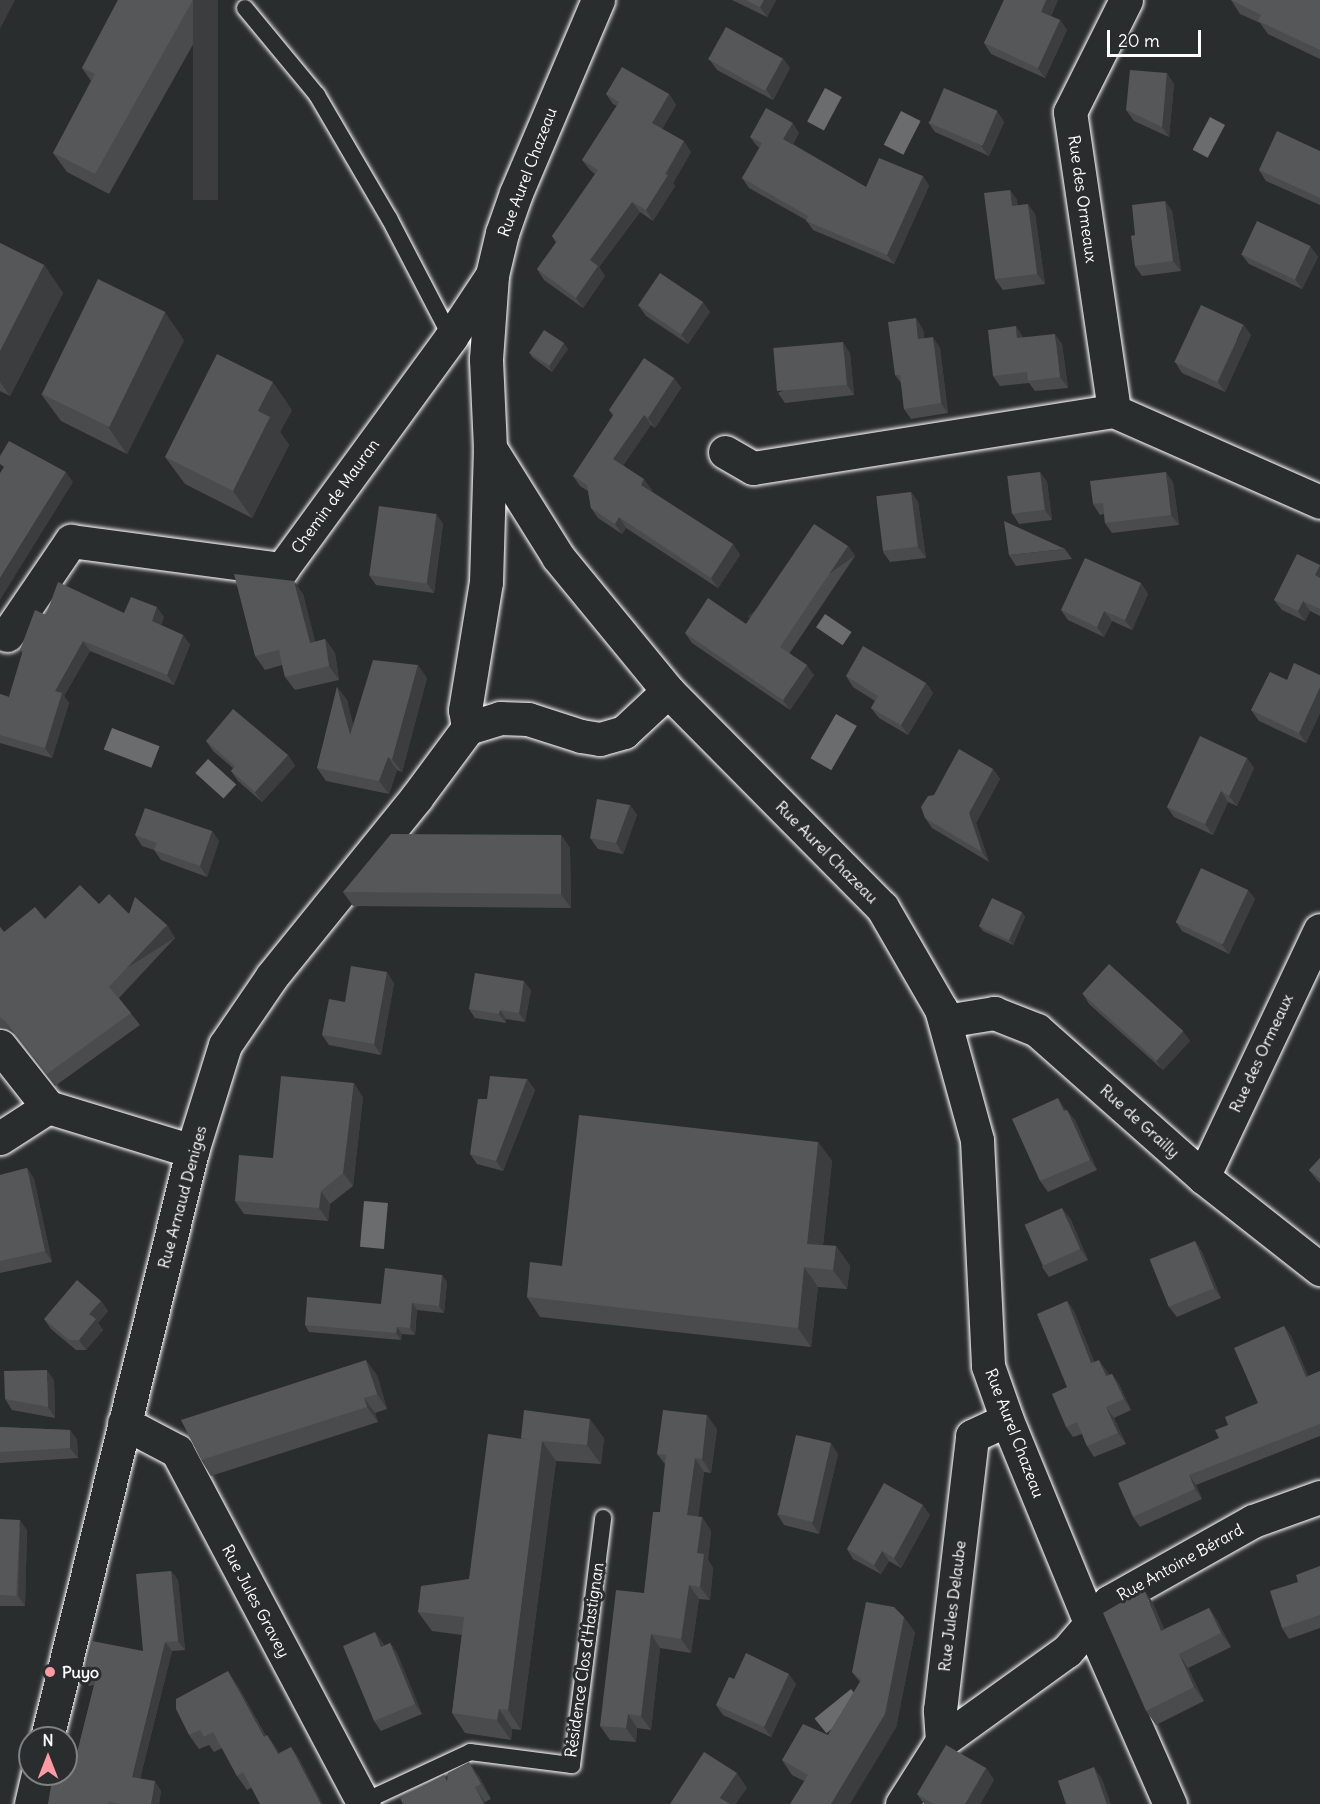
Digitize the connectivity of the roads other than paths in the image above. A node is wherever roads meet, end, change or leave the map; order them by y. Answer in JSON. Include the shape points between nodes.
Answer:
{"nodes":[{"id":1,"x":598,"y":0,"type":"edge"},
{"id":2,"x":1126,"y":0,"type":"edge"},
{"id":3,"x":245,"y":8,"type":"dead end"},
{"id":4,"x":492,"y":275,"type":"junction"},
{"id":5,"x":451,"y":337,"type":"junction"},
{"id":6,"x":1114,"y":411,"type":"junction"},
{"id":7,"x":490,"y":448,"type":"junction"},
{"id":8,"x":725,"y":452,"type":"dead end"},
{"id":9,"x":1320,"y":502,"type":"edge"},
{"id":10,"x":7,"y":634,"type":"dead end"},
{"id":11,"x":668,"y":691,"type":"junction"},
{"id":12,"x":468,"y":728,"type":"junction"},
{"id":13,"x":1320,"y":930,"type":"edge"},
{"id":14,"x":945,"y":1021,"type":"junction"},
{"id":15,"x":0,"y":1046,"type":"edge"},
{"id":16,"x":48,"y":1107,"type":"junction"},
{"id":17,"x":0,"y":1138,"type":"edge"},
{"id":18,"x":192,"y":1151,"type":"junction"},
{"id":19,"x":1203,"y":1177,"type":"junction"},
{"id":20,"x":1320,"y":1269,"type":"edge"},
{"id":21,"x":1007,"y":1420,"type":"junction"},
{"id":22,"x":124,"y":1423,"type":"junction"},
{"id":23,"x":1320,"y":1497,"type":"edge"},
{"id":24,"x":603,"y":1518,"type":"dead end"},
{"id":25,"x":1090,"y":1622,"type":"junction"},
{"id":26,"x":50,"y":1726,"type":"edge"},
{"id":27,"x":942,"y":1741,"type":"junction"},
{"id":28,"x":35,"y":1786,"type":"edge"},
{"id":29,"x":364,"y":1803,"type":"edge"},
{"id":30,"x":31,"y":1804,"type":"edge"},
{"id":31,"x":902,"y":1804,"type":"edge"},
{"id":32,"x":1170,"y":1804,"type":"edge"}],
"edges":[{"from":1,"to":4,"type":"street","name":"Rue Aurel Chazeau","via":[[516,193]]},
{"from":2,"to":6,"type":"street","name":"Rue des Ormeaux","via":[[1070,112]]},
{"from":3,"to":5,"type":"lane","via":[[317,95]]},
{"from":4,"to":5,"type":"street","name":"Chemin de Mauran"},
{"from":4,"to":7,"type":"street","name":"Rue Aurel Chazeau","via":[[486,359]]},
{"from":5,"to":10,"type":"street","name":"Chemin de Mauran","via":[[282,569],[71,542]]},
{"from":6,"to":8,"type":"street","via":[[753,468]]},
{"from":6,"to":9,"type":"street"},
{"from":7,"to":11,"type":"street","name":"Rue Aurel Chazeau","via":[[558,557]]},
{"from":7,"to":12,"type":"street","via":[[486,582],[465,710]]},
{"from":11,"to":12,"type":"street","via":[[624,732],[600,739],[528,719],[500,718]]},
{"from":11,"to":14,"type":"street","name":"Rue Aurel Chazeau","via":[[882,907]]},
{"from":12,"to":18,"type":"street","name":"Rue Arnaud Deniges","via":[[272,976],[225,1045]]},
{"from":13,"to":19,"type":"street","name":"Rue des Ormeaux"},
{"from":14,"to":19,"type":"street","name":"Rue de Grailly","via":[[994,1013],[1037,1030]]},
{"from":14,"to":21,"type":"street","name":"Rue Aurel Chazeau","via":[[977,1140],[988,1366]]},
{"from":15,"to":16,"type":"street"},
{"from":16,"to":17,"type":"street"},
{"from":16,"to":18,"type":"street"},
{"from":18,"to":22,"type":"street","name":"Rue Arnaud Deniges"},
{"from":19,"to":20,"type":"street","name":"Rue de Grailly"},
{"from":21,"to":25,"type":"street","name":"Rue Aurel Chazeau"},
{"from":21,"to":27,"type":"street","name":"Rue Jules Delaube","via":[[972,1436],[940,1710]]},
{"from":22,"to":26,"type":"street","name":"Rue Arnaud Deniges"},
{"from":22,"to":29,"type":"street","name":"Rue Jules Gravey","via":[[177,1452]]},
{"from":23,"to":25,"type":"street","name":"Rue Antoine Bérard","via":[[1253,1521],[1109,1602]]},
{"from":24,"to":29,"type":"lane","name":"Résidence Clos d'Hastignan","via":[[572,1765],[470,1752]]},
{"from":25,"to":27,"type":"street","name":"Rue Antoine Bérard","via":[[1067,1651]]},
{"from":25,"to":32,"type":"street","name":"Rue Aurel Chazeau"},
{"from":27,"to":31,"type":"street"},
{"from":28,"to":30,"type":"street"}]}
